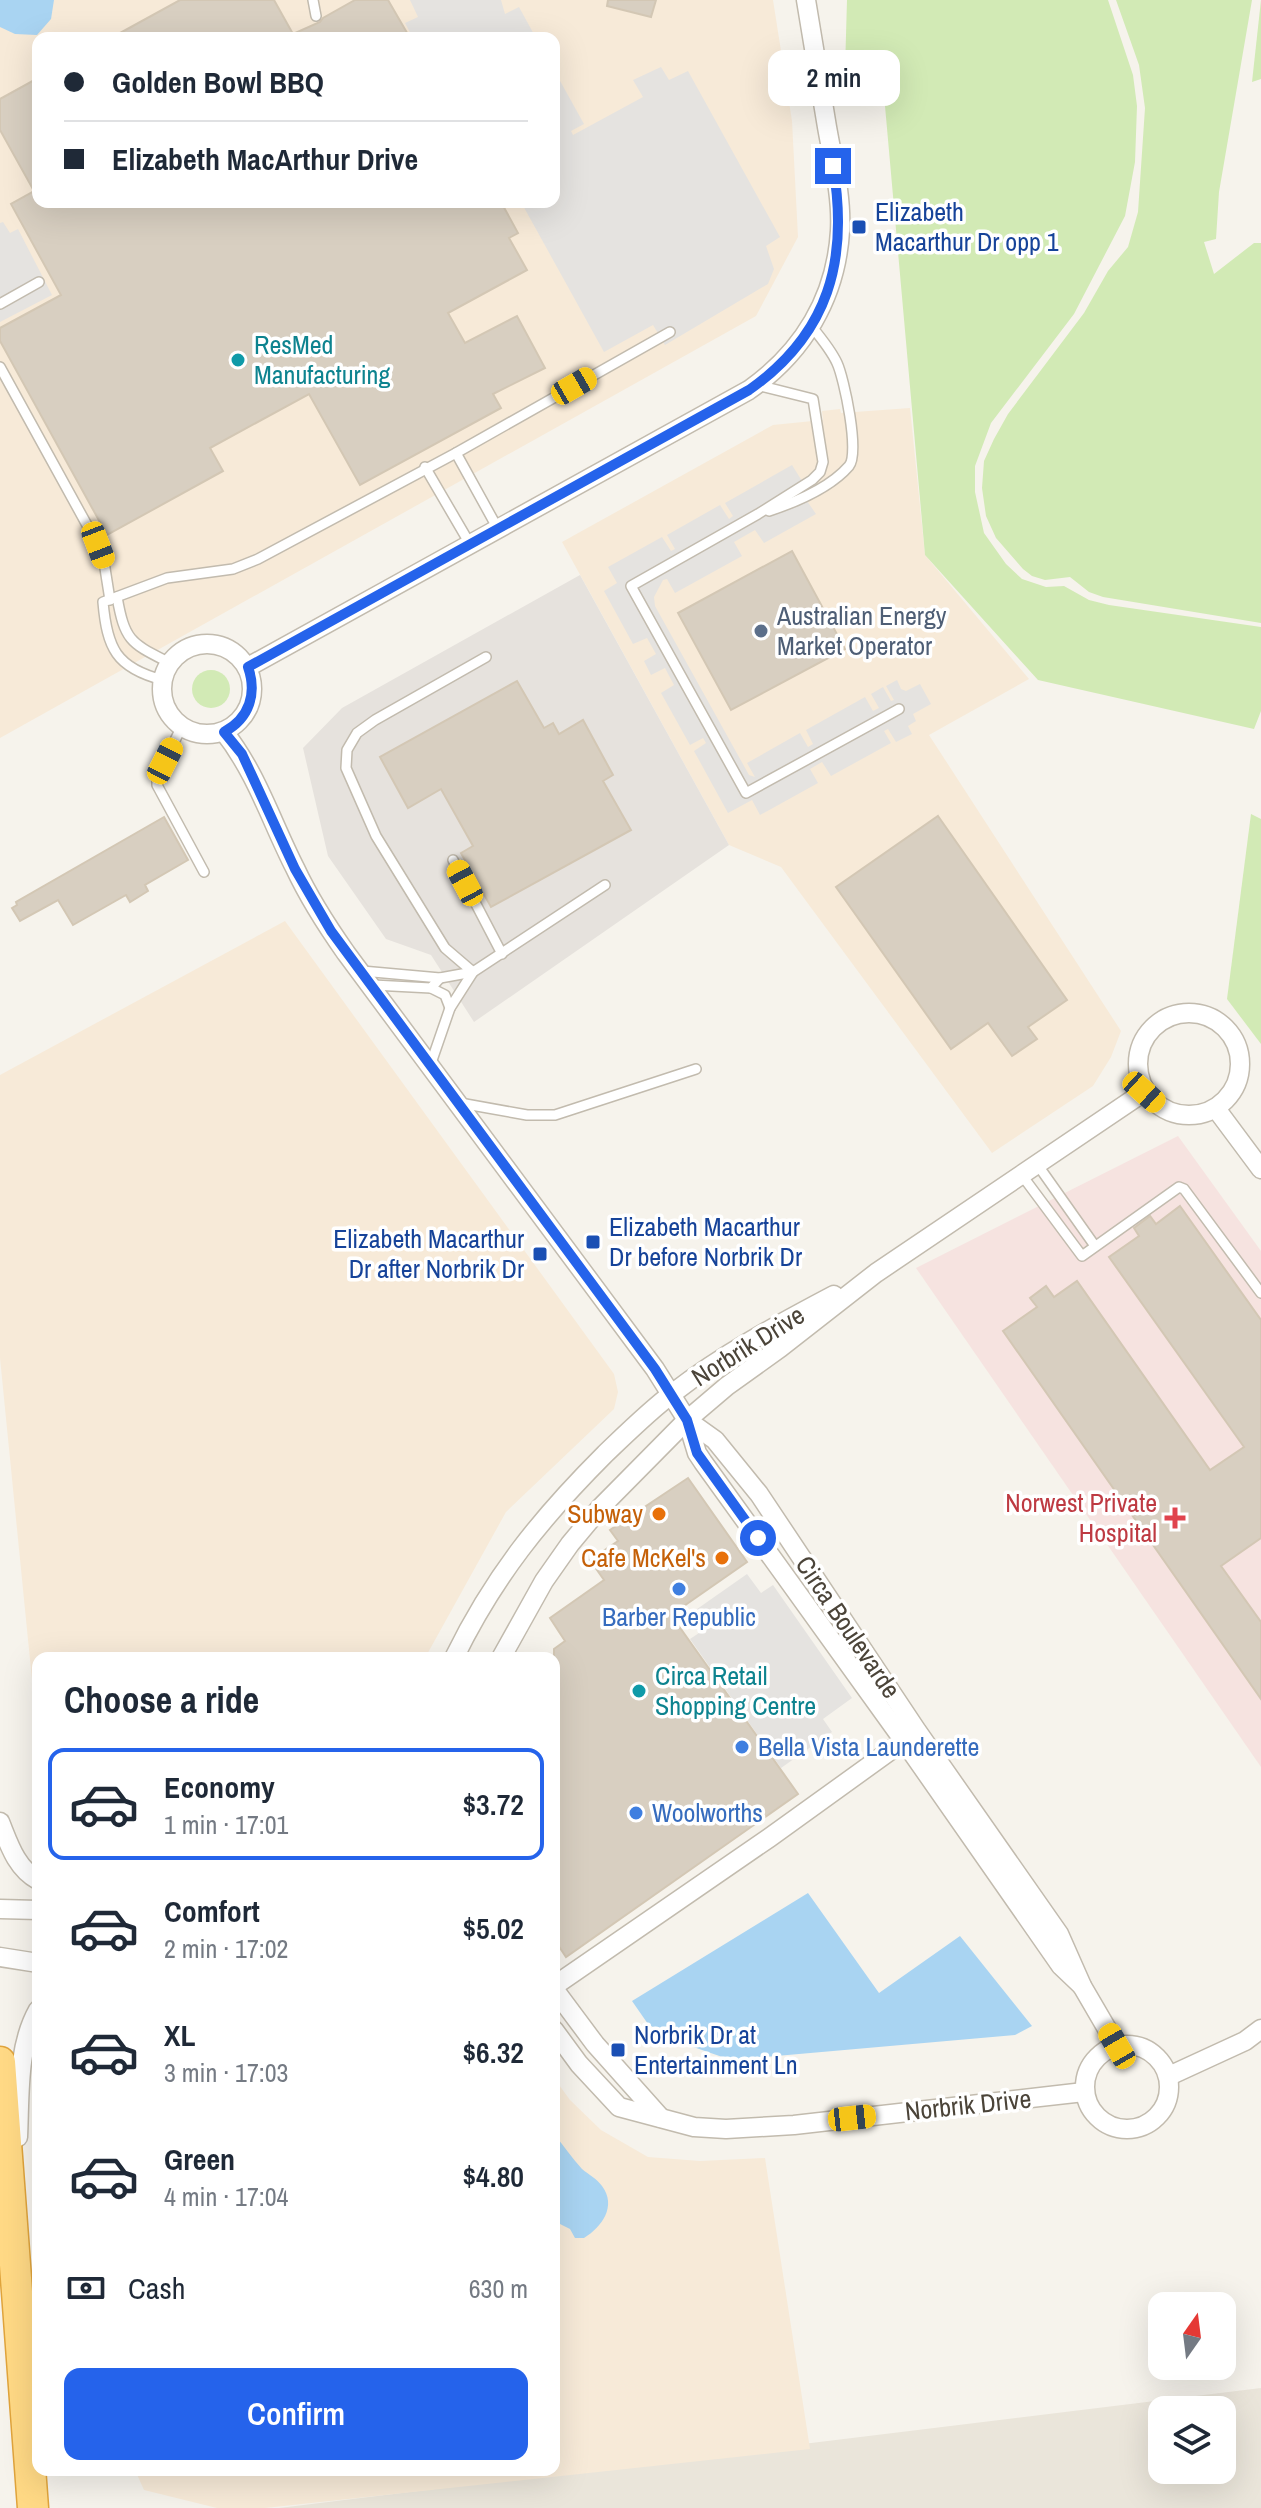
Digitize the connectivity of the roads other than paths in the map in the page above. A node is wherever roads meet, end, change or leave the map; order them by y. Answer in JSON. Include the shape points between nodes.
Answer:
{"nodes":[{"id":1,"x":313,"y":0,"type":"edge"},
{"id":2,"x":806,"y":0,"type":"edge"},
{"id":3,"x":316,"y":16,"type":"dead end"},
{"id":4,"x":39,"y":282,"type":"dead end"},
{"id":5,"x":0,"y":304,"type":"edge"},
{"id":6,"x":812,"y":327,"type":"junction"},
{"id":7,"x":670,"y":332,"type":"dead end"},
{"id":8,"x":0,"y":367,"type":"edge"},
{"id":9,"x":756,"y":385,"type":"junction"},
{"id":10,"x":456,"y":453,"type":"junction"},
{"id":11,"x":425,"y":467,"type":"junction"},
{"id":12,"x":758,"y":514,"type":"junction"},
{"id":13,"x":498,"y":529,"type":"junction"},
{"id":14,"x":470,"y":544,"type":"junction"},
{"id":15,"x":110,"y":600,"type":"junction"},
{"id":16,"x":486,"y":657,"type":"dead end"},
{"id":17,"x":248,"y":667,"type":"junction"},
{"id":18,"x":166,"y":672,"type":"junction"},
{"id":19,"x":899,"y":709,"type":"dead end"},
{"id":20,"x":182,"y":726,"type":"junction"},
{"id":21,"x":224,"y":732,"type":"junction"},
{"id":22,"x":453,"y":860,"type":"dead end"},
{"id":23,"x":204,"y":872,"type":"dead end"},
{"id":24,"x":605,"y":885,"type":"dead end"},
{"id":25,"x":502,"y":954,"type":"junction"},
{"id":26,"x":473,"y":972,"type":"junction"},
{"id":27,"x":364,"y":978,"type":"junction"},
{"id":28,"x":440,"y":978,"type":"junction"},
{"id":29,"x":431,"y":988,"type":"junction"},
{"id":30,"x":450,"y":1008,"type":"junction"},
{"id":31,"x":430,"y":1066,"type":"junction"},
{"id":32,"x":696,"y":1069,"type":"dead end"},
{"id":33,"x":1144,"y":1092,"type":"junction"},
{"id":34,"x":457,"y":1102,"type":"junction"},
{"id":35,"x":1217,"y":1110,"type":"junction"},
{"id":36,"x":1029,"y":1169,"type":"junction"},
{"id":37,"x":1261,"y":1169,"type":"edge"},
{"id":38,"x":1095,"y":1246,"type":"junction"},
{"id":39,"x":876,"y":1273,"type":"junction"},
{"id":40,"x":1261,"y":1293,"type":"edge"},
{"id":41,"x":672,"y":1394,"type":"junction"},
{"id":42,"x":687,"y":1420,"type":"junction"},
{"id":43,"x":457,"y":1652,"type":"edge"},
{"id":44,"x":504,"y":1652,"type":"edge"},
{"id":45,"x":910,"y":1736,"type":"junction"},
{"id":46,"x":0,"y":1822,"type":"edge"},
{"id":47,"x":32,"y":1877,"type":"edge"},
{"id":48,"x":0,"y":1909,"type":"edge"},
{"id":49,"x":32,"y":1910,"type":"edge"},
{"id":50,"x":0,"y":1957,"type":"edge"},
{"id":51,"x":32,"y":1962,"type":"edge"},
{"id":52,"x":560,"y":1983,"type":"edge"},
{"id":53,"x":560,"y":1995,"type":"edge"},
{"id":54,"x":32,"y":2023,"type":"edge"},
{"id":55,"x":1261,"y":2029,"type":"edge"},
{"id":56,"x":560,"y":2038,"type":"edge"},
{"id":57,"x":1117,"y":2046,"type":"junction"},
{"id":58,"x":0,"y":2062,"type":"edge"},
{"id":59,"x":1169,"y":2076,"type":"junction"},
{"id":60,"x":1084,"y":2092,"type":"junction"},
{"id":61,"x":661,"y":2118,"type":"junction"},
{"id":62,"x":13,"y":2238,"type":"junction"},
{"id":63,"x":33,"y":2508,"type":"edge"}],
"edges":[{"from":1,"to":3,"type":"lane"},
{"from":2,"to":6,"type":"street","via":[[840,230],[835,267]]},
{"from":4,"to":5,"type":"lane"},
{"from":6,"to":9,"type":"street","via":[[789,357]]},
{"from":6,"to":12,"type":"lane","via":[[841,373],[851,461],[812,494]]},
{"from":7,"to":10,"type":"lane"},
{"from":8,"to":15,"type":"lane","via":[[98,545]]},
{"from":9,"to":12,"type":"lane","via":[[813,399],[823,462],[812,480]]},
{"from":9,"to":13,"type":"street"},
{"from":10,"to":11,"type":"lane"},
{"from":10,"to":13,"type":"lane"},
{"from":11,"to":14,"type":"lane"},
{"from":11,"to":15,"type":"lane","via":[[241,567],[167,578]]},
{"from":12,"to":19,"type":"lane","via":[[631,586],[746,793]]},
{"from":13,"to":14,"type":"street"},
{"from":14,"to":17,"type":"street"},
{"from":15,"to":18,"type":"lane","via":[[128,637]]},
{"from":15,"to":18,"type":"lane","via":[[105,626],[115,651],[135,672]]},
{"from":16,"to":26,"type":"lane","via":[[357,733],[347,750],[346,768],[376,836],[445,948]]},
{"from":17,"to":18,"type":"street","via":[[227,649],[199,644],[177,654]]},
{"from":17,"to":21,"type":"street","via":[[252,697],[244,715]]},
{"from":18,"to":20,"type":"street","via":[[161,695]]},
{"from":20,"to":21,"type":"street","via":[[208,735]]},
{"from":20,"to":23,"type":"lane","via":[[157,785]]},
{"from":21,"to":27,"type":"street","via":[[242,754],[316,909]]},
{"from":22,"to":25,"type":"lane"},
{"from":24,"to":25,"type":"lane"},
{"from":25,"to":26,"type":"lane"},
{"from":26,"to":28,"type":"lane"},
{"from":26,"to":30,"type":"lane"},
{"from":27,"to":28,"type":"lane"},
{"from":27,"to":29,"type":"lane"},
{"from":27,"to":31,"type":"street"},
{"from":28,"to":29,"type":"lane"},
{"from":29,"to":30,"type":"lane","via":[[445,995]]},
{"from":30,"to":31,"type":"lane"},
{"from":31,"to":34,"type":"street"},
{"from":32,"to":34,"type":"lane","via":[[555,1115]]},
{"from":33,"to":35,"type":"street","via":[[1177,1115]]},
{"from":33,"to":35,"type":"street","via":[[1137,1063],[1140,1045],[1153,1027],[1186,1012],[1211,1018],[1226,1028],[1241,1060],[1232,1093]]},
{"from":33,"to":36,"type":"street","name":"Norbrik Drive"},
{"from":34,"to":41,"type":"street"},
{"from":35,"to":37,"type":"street"},
{"from":36,"to":38,"type":"lane"},
{"from":36,"to":38,"type":"lane","via":[[1082,1256]]},
{"from":36,"to":39,"type":"street","name":"Norbrik Drive"},
{"from":38,"to":40,"type":"lane","via":[[1179,1187]]},
{"from":39,"to":41,"type":"street","name":"Norbrik Drive","via":[[769,1329]]},
{"from":39,"to":42,"type":"street","name":"Norbrik Drive"},
{"from":41,"to":42,"type":"street"},
{"from":41,"to":43,"type":"street","name":"Norbrik Drive","via":[[587,1472],[534,1530],[504,1568]]},
{"from":42,"to":44,"type":"street","name":"Norbrik Drive","via":[[570,1544]]},
{"from":42,"to":45,"type":"street","name":"Circa Boulevarde","via":[[703,1462]]},
{"from":42,"to":45,"type":"street","name":"Circa Boulevarde","via":[[715,1440],[759,1494]]},
{"from":45,"to":52,"type":"street"},
{"from":45,"to":57,"type":"street","name":"Circa Boulevarde","via":[[1059,1934]]},
{"from":46,"to":47,"type":"street","via":[[19,1863]]},
{"from":48,"to":49,"type":"street"},
{"from":50,"to":51,"type":"street"},
{"from":53,"to":61,"type":"street"},
{"from":54,"to":62,"type":"street","via":[[22,2068]]},
{"from":55,"to":59,"type":"street"},
{"from":56,"to":61,"type":"street","name":"Norbrik Drive","via":[[619,2107]]},
{"from":57,"to":59,"type":"street","via":[[1145,2050]]},
{"from":57,"to":60,"type":"street","via":[[1090,2067]]},
{"from":58,"to":62,"type":"highway"},
{"from":59,"to":60,"type":"street","via":[[1162,2111],[1152,2121],[1126,2130],[1105,2123],[1086,2104]]},
{"from":60,"to":61,"type":"street","name":"Norbrik Drive","via":[[754,2127],[694,2127]]},
{"from":62,"to":63,"type":"highway"}]}
